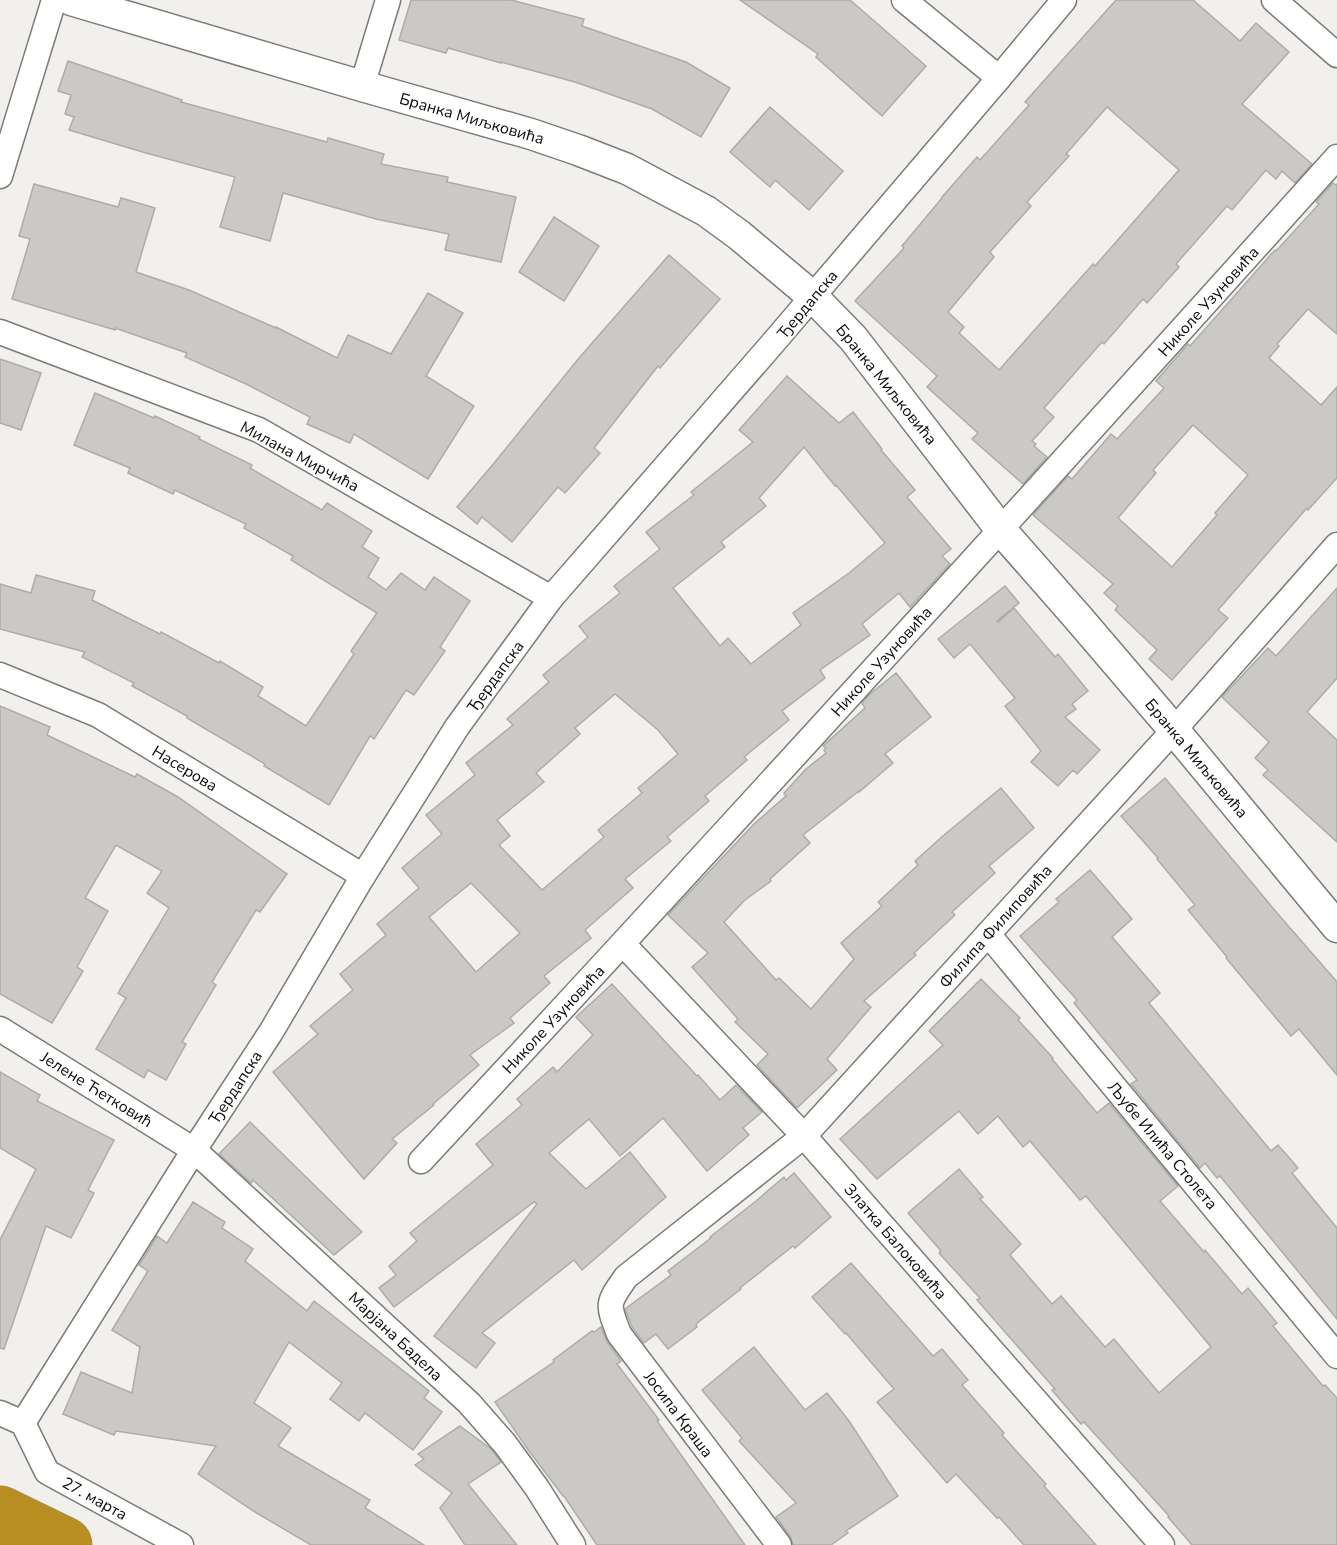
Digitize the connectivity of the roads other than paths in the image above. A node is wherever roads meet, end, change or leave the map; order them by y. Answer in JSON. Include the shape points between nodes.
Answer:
{"nodes":[{"id":1,"x":54,"y":0,"type":"edge"},
{"id":2,"x":71,"y":0,"type":"edge"},
{"id":3,"x":388,"y":0,"type":"edge"},
{"id":4,"x":904,"y":0,"type":"edge"},
{"id":5,"x":1064,"y":0,"type":"edge"},
{"id":6,"x":1274,"y":0,"type":"edge"},
{"id":7,"x":1337,"y":55,"type":"edge"},
{"id":8,"x":999,"y":78,"type":"junction"},
{"id":9,"x":362,"y":86,"type":"junction"},
{"id":10,"x":1337,"y":157,"type":"edge"},
{"id":11,"x":0,"y":176,"type":"edge"},
{"id":12,"x":813,"y":297,"type":"junction"},
{"id":13,"x":0,"y":332,"type":"edge"},
{"id":14,"x":1001,"y":530,"type":"junction"},
{"id":15,"x":1337,"y":545,"type":"edge"},
{"id":16,"x":551,"y":597,"type":"junction"},
{"id":17,"x":0,"y":675,"type":"edge"},
{"id":18,"x":1174,"y":730,"type":"junction"},
{"id":19,"x":363,"y":876,"type":"junction"},
{"id":20,"x":1337,"y":927,"type":"edge"},
{"id":21,"x":988,"y":934,"type":"junction"},
{"id":22,"x":623,"y":944,"type":"junction"},
{"id":23,"x":0,"y":1029,"type":"edge"},
{"id":24,"x":804,"y":1136,"type":"junction"},
{"id":25,"x":194,"y":1150,"type":"junction"},
{"id":26,"x":421,"y":1161,"type":"dead end"},
{"id":27,"x":626,"y":1277,"type":"joint"},
{"id":28,"x":1337,"y":1356,"type":"edge"},
{"id":29,"x":0,"y":1413,"type":"edge"},
{"id":30,"x":23,"y":1423,"type":"junction"},
{"id":31,"x":181,"y":1545,"type":"edge"},
{"id":32,"x":573,"y":1545,"type":"edge"},
{"id":33,"x":779,"y":1545,"type":"edge"},
{"id":34,"x":1162,"y":1545,"type":"edge"}],
"edges":[{"from":1,"to":11,"type":"street"},
{"from":2,"to":9,"type":"street","name":"Бранка Миљковића"},
{"from":3,"to":9,"type":"street"},
{"from":4,"to":8,"type":"street"},
{"from":5,"to":8,"type":"street","name":"Ђердапска"},
{"from":6,"to":7,"type":"street"},
{"from":8,"to":12,"type":"street","name":"Ђердапска"},
{"from":9,"to":12,"type":"street","name":"Бранка Миљковића","via":[[531,134],[627,169],[706,211]]},
{"from":10,"to":14,"type":"street","name":"Николе Узуновића"},
{"from":12,"to":14,"type":"street","name":"Бранка Миљковића","via":[[854,338]]},
{"from":12,"to":16,"type":"street","name":"Ђердапска"},
{"from":13,"to":16,"type":"street","name":"Милана Мирчића","via":[[259,430]]},
{"from":14,"to":18,"type":"street","name":"Бранка Миљковића"},
{"from":14,"to":22,"type":"street","name":"Николе Узуновића"},
{"from":15,"to":18,"type":"street","name":"Филипа Филиповића"},
{"from":16,"to":19,"type":"street","name":"Ђердапска","via":[[457,727]]},
{"from":17,"to":19,"type":"street","name":"Насерова","via":[[98,715]]},
{"from":18,"to":20,"type":"street","name":"Бранка Миљковића"},
{"from":18,"to":21,"type":"street","name":"Филипа Филиповића"},
{"from":19,"to":25,"type":"street","name":"Ђердапска","via":[[271,1032]]},
{"from":21,"to":24,"type":"street","name":"Филипа Филиповића"},
{"from":21,"to":28,"type":"street","name":"Љубе Илића Столета"},
{"from":22,"to":24,"type":"street","name":"Златка Балоковића"},
{"from":22,"to":26,"type":"street","name":"Николе Узуновића"},
{"from":23,"to":25,"type":"street","name":"Јелене Ћетковић"},
{"from":24,"to":27,"type":"street","name":"Филипа Филиповића"},
{"from":24,"to":34,"type":"street","name":"Златка Балоковића"},
{"from":25,"to":30,"type":"street","name":"Ђердапска"},
{"from":25,"to":32,"type":"street","name":"Марјана Бадела","via":[[469,1403],[505,1444]]},
{"from":27,"to":33,"type":"street","name":"Јосипа Краша","via":[[611,1298],[610,1312],[619,1334]]},
{"from":29,"to":30,"type":"street"},
{"from":30,"to":31,"type":"street","name":"27. марта","via":[[47,1472]]}]}
